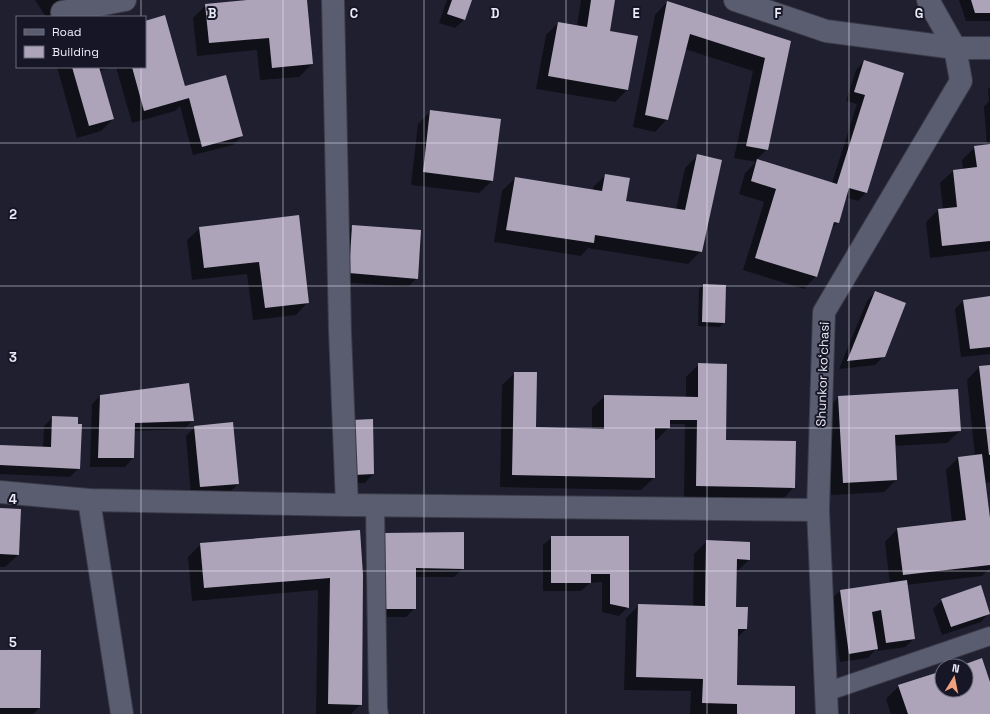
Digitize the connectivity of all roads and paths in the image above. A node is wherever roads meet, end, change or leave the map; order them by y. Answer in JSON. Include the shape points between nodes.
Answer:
{"nodes":[{"id":1,"x":125,"y":0,"type":"edge"},
{"id":2,"x":333,"y":0,"type":"edge"},
{"id":3,"x":735,"y":0,"type":"edge"},
{"id":4,"x":928,"y":0,"type":"edge"},
{"id":5,"x":62,"y":12,"type":"dead end"},
{"id":6,"x":955,"y":48,"type":"junction"},
{"id":7,"x":990,"y":48,"type":"edge"},
{"id":8,"x":0,"y":492,"type":"edge"},
{"id":9,"x":89,"y":500,"type":"junction"},
{"id":10,"x":347,"y":505,"type":"junction"},
{"id":11,"x":375,"y":505,"type":"junction"},
{"id":12,"x":818,"y":510,"type":"junction"},
{"id":13,"x":990,"y":636,"type":"edge"},
{"id":14,"x":826,"y":692,"type":"junction"},
{"id":15,"x":122,"y":714,"type":"edge"},
{"id":16,"x":380,"y":714,"type":"edge"},
{"id":17,"x":827,"y":714,"type":"edge"}],
"edges":[{"from":1,"to":5,"type":"street"},
{"from":2,"to":10,"type":"street","via":[[340,332]]},
{"from":3,"to":6,"type":"street","via":[[826,31]]},
{"from":4,"to":6,"type":"street","name":"Shunkor koʻchasi"},
{"from":6,"to":7,"type":"street"},
{"from":6,"to":12,"type":"street","name":"Shunkor koʻchasi","via":[[961,81],[824,312]]},
{"from":8,"to":9,"type":"street"},
{"from":9,"to":10,"type":"street"},
{"from":9,"to":15,"type":"street"},
{"from":10,"to":11,"type":"street"},
{"from":11,"to":12,"type":"street"},
{"from":11,"to":16,"type":"lane"},
{"from":12,"to":14,"type":"street","name":"Shunkor koʻchasi"},
{"from":13,"to":14,"type":"lane"},
{"from":14,"to":17,"type":"street","name":"Shunkor koʻchasi"}]}
